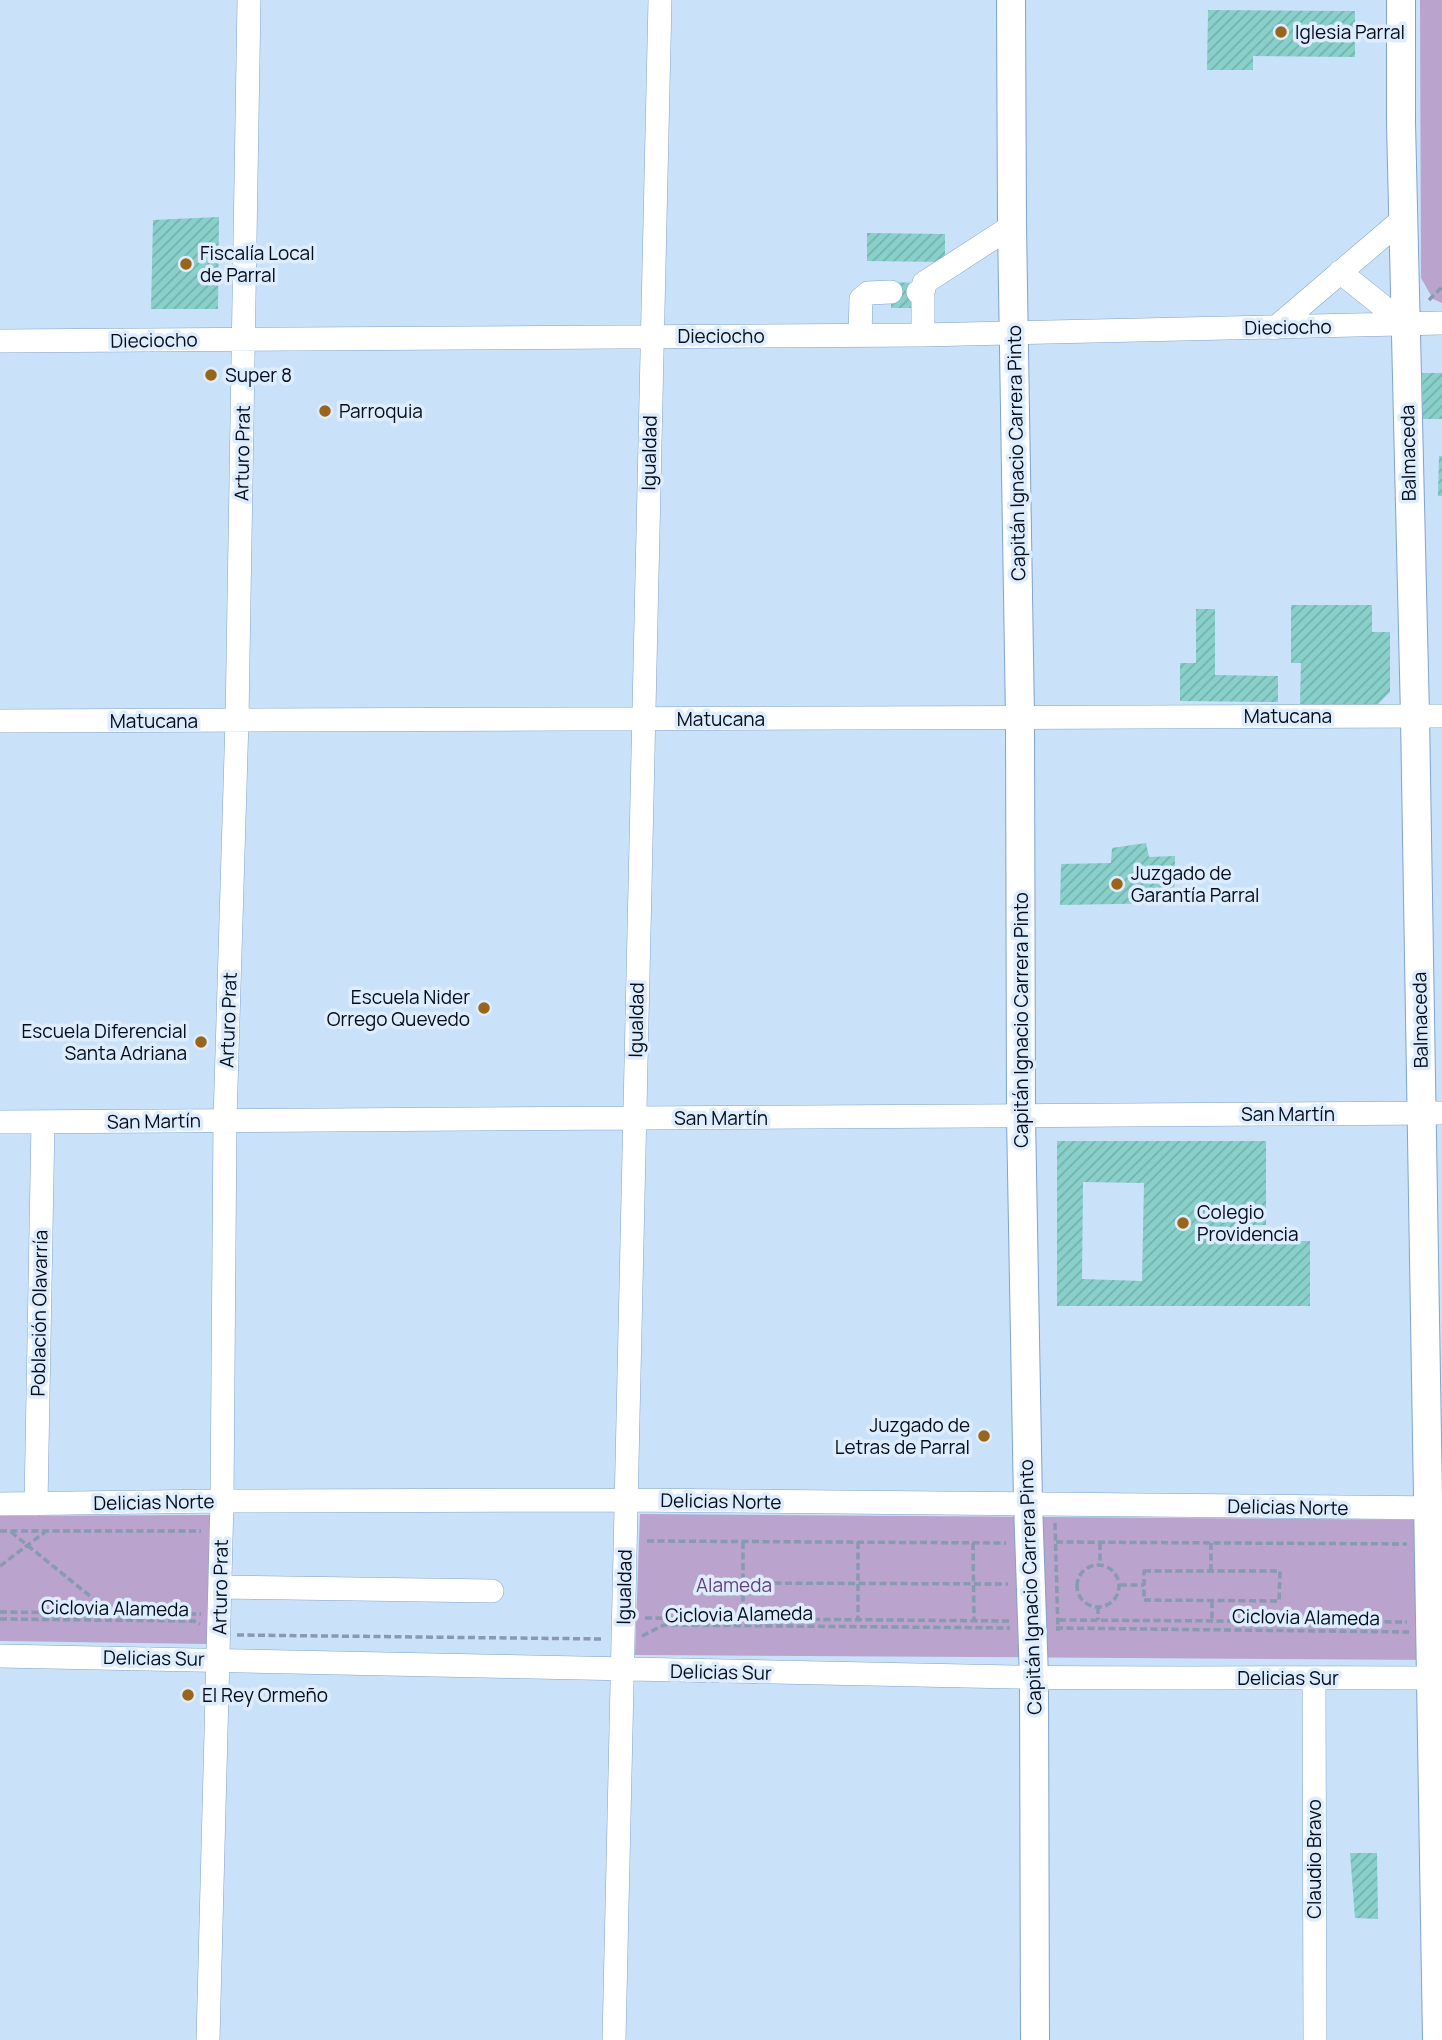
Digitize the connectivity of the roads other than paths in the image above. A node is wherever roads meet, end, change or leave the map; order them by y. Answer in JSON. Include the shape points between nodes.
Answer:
{"nodes":[{"id":1,"x":248,"y":0,"type":"edge"},
{"id":2,"x":660,"y":0,"type":"edge"},
{"id":3,"x":1011,"y":0,"type":"edge"},
{"id":4,"x":1401,"y":0,"type":"edge"},
{"id":5,"x":1403,"y":219,"type":"junction"},
{"id":6,"x":1012,"y":226,"type":"junction"},
{"id":7,"x":1340,"y":272,"type":"junction"},
{"id":8,"x":891,"y":292,"type":"dead end"},
{"id":9,"x":1442,"y":323,"type":"edge"},
{"id":10,"x":1405,"y":324,"type":"junction"},
{"id":11,"x":1275,"y":328,"type":"junction"},
{"id":12,"x":1014,"y":334,"type":"junction"},
{"id":13,"x":860,"y":335,"type":"junction"},
{"id":14,"x":923,"y":335,"type":"junction"},
{"id":15,"x":652,"y":336,"type":"junction"},
{"id":16,"x":243,"y":339,"type":"junction"},
{"id":17,"x":0,"y":341,"type":"edge"},
{"id":18,"x":1428,"y":716,"type":"edge"},
{"id":19,"x":1020,"y":717,"type":"junction"},
{"id":20,"x":643,"y":719,"type":"junction"},
{"id":21,"x":237,"y":720,"type":"junction"},
{"id":22,"x":0,"y":721,"type":"edge"},
{"id":23,"x":1432,"y":1114,"type":"edge"},
{"id":24,"x":1021,"y":1116,"type":"junction"},
{"id":25,"x":634,"y":1118,"type":"junction"},
{"id":26,"x":225,"y":1120,"type":"junction"},
{"id":27,"x":0,"y":1122,"type":"edge"},
{"id":28,"x":43,"y":1122,"type":"junction"},
{"id":29,"x":626,"y":1500,"type":"junction"},
{"id":30,"x":222,"y":1501,"type":"junction"},
{"id":31,"x":1028,"y":1503,"type":"junction"},
{"id":32,"x":0,"y":1504,"type":"edge"},
{"id":33,"x":36,"y":1504,"type":"junction"},
{"id":34,"x":1435,"y":1508,"type":"edge"},
{"id":35,"x":220,"y":1587,"type":"junction"},
{"id":36,"x":492,"y":1591,"type":"dead end"},
{"id":37,"x":214,"y":1640,"type":"junction"},
{"id":38,"x":628,"y":1648,"type":"junction"},
{"id":39,"x":0,"y":1656,"type":"edge"},
{"id":40,"x":1034,"y":1678,"type":"junction"},
{"id":41,"x":1314,"y":1678,"type":"junction"},
{"id":42,"x":1437,"y":1678,"type":"edge"},
{"id":43,"x":208,"y":2040,"type":"edge"},
{"id":44,"x":614,"y":2040,"type":"edge"},
{"id":45,"x":1035,"y":2040,"type":"edge"},
{"id":46,"x":1315,"y":2040,"type":"edge"},
{"id":47,"x":1437,"y":2040,"type":"edge"}],
"edges":[{"from":1,"to":16,"type":"street","name":"Arturo Prat"},
{"from":2,"to":15,"type":"street","name":"Igualdad"},
{"from":3,"to":6,"type":"main road","name":"Capitán Ignacio Carrera Pinto"},
{"from":4,"to":5,"type":"main road","name":"Balmaceda"},
{"from":5,"to":7,"type":"street"},
{"from":5,"to":10,"type":"main road","name":"Balmaceda"},
{"from":6,"to":12,"type":"main road","name":"Capitán Ignacio Carrera Pinto"},
{"from":6,"to":14,"type":"street","via":[[923,283],[924,289],[918,292],[923,297]]},
{"from":7,"to":10,"type":"street"},
{"from":7,"to":11,"type":"street"},
{"from":8,"to":13,"type":"street","via":[[868,293],[860,299]]},
{"from":9,"to":10,"type":"street","name":"Dieciocho"},
{"from":10,"to":11,"type":"street","name":"Dieciocho"},
{"from":10,"to":18,"type":"main road","name":"Balmaceda"},
{"from":11,"to":12,"type":"street","name":"Dieciocho"},
{"from":12,"to":14,"type":"street","name":"Dieciocho"},
{"from":12,"to":19,"type":"main road","name":"Capitán Ignacio Carrera Pinto"},
{"from":13,"to":14,"type":"street","name":"Dieciocho"},
{"from":13,"to":15,"type":"street","name":"Dieciocho"},
{"from":15,"to":16,"type":"street","name":"Dieciocho"},
{"from":15,"to":20,"type":"street","name":"Igualdad"},
{"from":16,"to":17,"type":"street","name":"Dieciocho"},
{"from":16,"to":21,"type":"street","name":"Arturo Prat"},
{"from":18,"to":19,"type":"street","name":"Matucana"},
{"from":18,"to":23,"type":"main road","name":"Balmaceda"},
{"from":19,"to":20,"type":"street","name":"Matucana"},
{"from":19,"to":24,"type":"main road","name":"Capitán Ignacio Carrera Pinto"},
{"from":20,"to":21,"type":"street","name":"Matucana"},
{"from":20,"to":25,"type":"street","name":"Igualdad"},
{"from":21,"to":22,"type":"street","name":"Matucana"},
{"from":21,"to":26,"type":"street","name":"Arturo Prat"},
{"from":23,"to":24,"type":"street","name":"San Martín"},
{"from":23,"to":34,"type":"main road","name":"Balmaceda"},
{"from":24,"to":25,"type":"street","name":"San Martín"},
{"from":24,"to":31,"type":"main road","name":"Capitán Ignacio Carrera Pinto"},
{"from":25,"to":26,"type":"street","name":"San Martín"},
{"from":25,"to":29,"type":"street","name":"Igualdad"},
{"from":26,"to":28,"type":"street","name":"San Martín"},
{"from":26,"to":30,"type":"street","name":"Arturo Prat"},
{"from":27,"to":28,"type":"street","name":"San Martín"},
{"from":28,"to":33,"type":"street","name":"Población Olavarría"},
{"from":29,"to":30,"type":"street","name":"Delicias Norte"},
{"from":29,"to":31,"type":"street","name":"Delicias Norte"},
{"from":29,"to":38,"type":"street","name":"Igualdad"},
{"from":30,"to":33,"type":"street","name":"Delicias Norte"},
{"from":30,"to":35,"type":"street","name":"Arturo Prat"},
{"from":31,"to":34,"type":"street","name":"Delicias Norte"},
{"from":31,"to":40,"type":"main road","name":"Capitán Ignacio Carrera Pinto","via":[[1023,1625]]},
{"from":32,"to":33,"type":"street","name":"Delicias Norte"},
{"from":34,"to":42,"type":"main road","name":"Balmaceda","via":[[1420,1632]]},
{"from":35,"to":36,"type":"street"},
{"from":35,"to":37,"type":"street","name":"Arturo Prat"},
{"from":37,"to":38,"type":"street","name":"Delicias Sur"},
{"from":37,"to":39,"type":"street","name":"Delicias Sur"},
{"from":37,"to":43,"type":"street","name":"Arturo Prat"},
{"from":38,"to":40,"type":"street","name":"Delicias Sur"},
{"from":38,"to":44,"type":"street","name":"Igualdad"},
{"from":40,"to":41,"type":"street","name":"Delicias Sur"},
{"from":40,"to":45,"type":"main road","name":"Capitán Ignacio Carrera Pinto"},
{"from":41,"to":42,"type":"street","name":"Delicias Sur"},
{"from":41,"to":46,"type":"street","name":"Claudio Bravo"},
{"from":42,"to":47,"type":"main road","name":"Balmaceda"}]}
